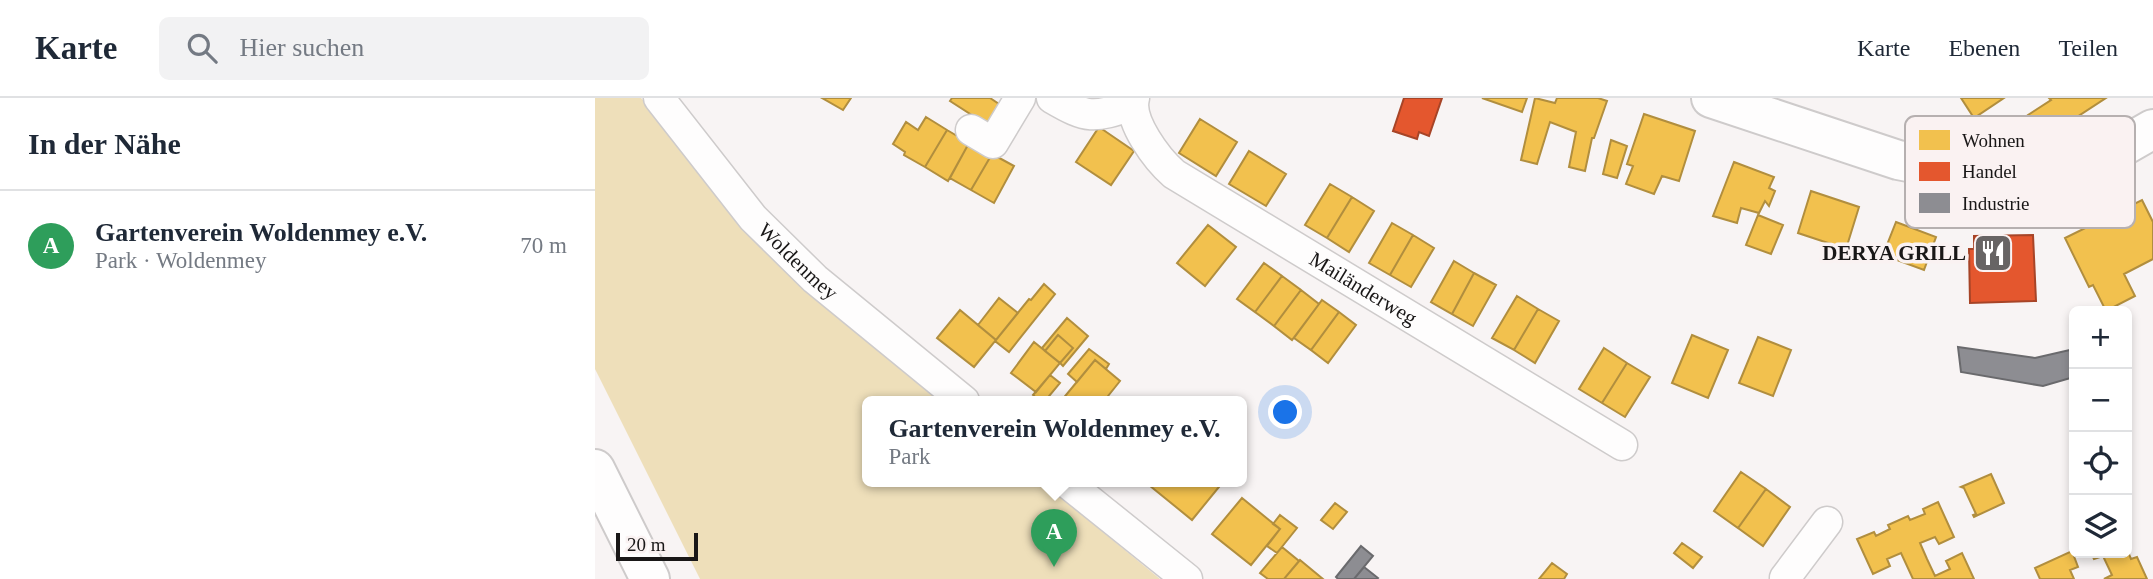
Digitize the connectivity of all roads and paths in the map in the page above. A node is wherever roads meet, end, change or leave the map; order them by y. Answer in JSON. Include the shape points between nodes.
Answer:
{"nodes":[{"id":1,"x":659,"y":98,"type":"edge"},
{"id":2,"x":1020,"y":98,"type":"edge"},
{"id":3,"x":1052,"y":98,"type":"edge"},
{"id":4,"x":1711,"y":98,"type":"edge"},
{"id":5,"x":1133,"y":102,"type":"edge"},
{"id":6,"x":2153,"y":129,"type":"edge"},
{"id":7,"x":971,"y":130,"type":"dead end"},
{"id":8,"x":2135,"y":139,"type":"edge"},
{"id":9,"x":1905,"y":161,"type":"edge"},
{"id":10,"x":958,"y":396,"type":"edge"},
{"id":11,"x":1622,"y":445,"type":"dead end"},
{"id":12,"x":595,"y":469,"type":"edge"},
{"id":13,"x":1072,"y":487,"type":"edge"},
{"id":14,"x":1827,"y":522,"type":"dead end"},
{"id":15,"x":650,"y":579,"type":"edge"},
{"id":16,"x":1187,"y":579,"type":"edge"},
{"id":17,"x":1786,"y":579,"type":"edge"}],
"edges":[{"from":1,"to":10,"type":"street","name":"Woldenmey","via":[[753,218],[815,279]]},
{"from":2,"to":7,"type":"street","via":[[993,143]]},
{"from":3,"to":5,"type":"street","name":"Mailänderweg","via":[[1079,114],[1101,115]]},
{"from":4,"to":9,"type":"main road"},
{"from":5,"to":11,"type":"street","name":"Mailänderweg","via":[[1149,147],[1174,174]]},
{"from":6,"to":8,"type":"main road"},
{"from":12,"to":15,"type":"main road"},
{"from":13,"to":16,"type":"street"},
{"from":14,"to":17,"type":"street"}]}
